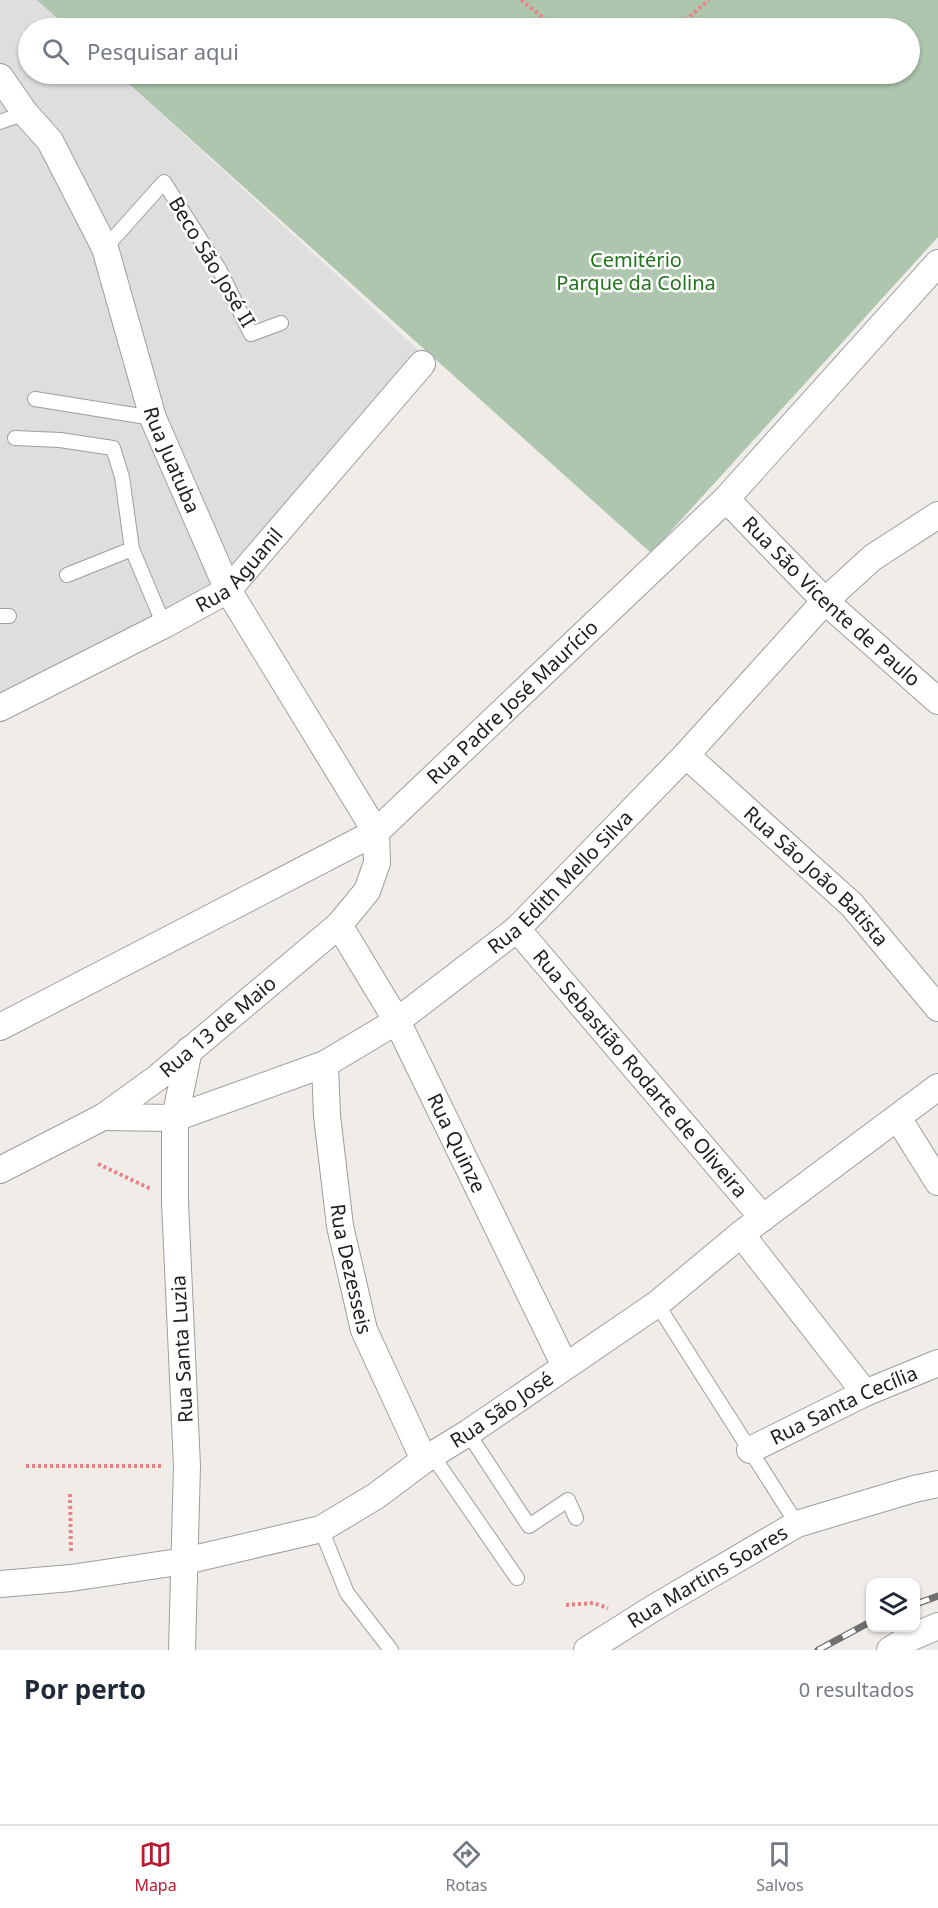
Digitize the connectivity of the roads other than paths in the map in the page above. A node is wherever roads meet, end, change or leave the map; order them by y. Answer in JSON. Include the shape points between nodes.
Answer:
{"nodes":[{"id":1,"x":0,"y":77,"type":"edge"},
{"id":2,"x":25,"y":113,"type":"junction"},
{"id":3,"x":0,"y":122,"type":"edge"},
{"id":4,"x":105,"y":248,"type":"junction"},
{"id":5,"x":938,"y":263,"type":"edge"},
{"id":6,"x":281,"y":323,"type":"dead end"},
{"id":7,"x":422,"y":364,"type":"dead end"},
{"id":8,"x":35,"y":399,"type":"dead end"},
{"id":9,"x":153,"y":418,"type":"junction"},
{"id":10,"x":15,"y":438,"type":"dead end"},
{"id":11,"x":726,"y":499,"type":"junction"},
{"id":12,"x":938,"y":515,"type":"edge"},
{"id":13,"x":132,"y":549,"type":"junction"},
{"id":14,"x":67,"y":575,"type":"dead end"},
{"id":15,"x":228,"y":590,"type":"junction"},
{"id":16,"x":825,"y":601,"type":"junction"},
{"id":17,"x":164,"y":625,"type":"junction"},
{"id":18,"x":938,"y":701,"type":"edge"},
{"id":19,"x":0,"y":708,"type":"edge"},
{"id":20,"x":686,"y":755,"type":"junction"},
{"id":21,"x":376,"y":832,"type":"junction"},
{"id":22,"x":339,"y":925,"type":"junction"},
{"id":23,"x":517,"y":929,"type":"junction"},
{"id":24,"x":938,"y":1008,"type":"edge"},
{"id":25,"x":397,"y":1022,"type":"junction"},
{"id":26,"x":0,"y":1027,"type":"edge"},
{"id":27,"x":189,"y":1050,"type":"junction"},
{"id":28,"x":326,"y":1064,"type":"junction"},
{"id":29,"x":938,"y":1088,"type":"edge"},
{"id":30,"x":103,"y":1117,"type":"junction"},
{"id":31,"x":175,"y":1118,"type":"junction"},
{"id":32,"x":898,"y":1118,"type":"junction"},
{"id":33,"x":0,"y":1170,"type":"edge"},
{"id":34,"x":938,"y":1182,"type":"edge"},
{"id":35,"x":764,"y":1218,"type":"junction"},
{"id":36,"x":741,"y":1234,"type":"junction"},
{"id":37,"x":657,"y":1304,"type":"junction"},
{"id":38,"x":938,"y":1363,"type":"edge"},
{"id":39,"x":565,"y":1366,"type":"junction"},
{"id":40,"x":865,"y":1393,"type":"junction"},
{"id":41,"x":468,"y":1433,"type":"junction"},
{"id":42,"x":750,"y":1450,"type":"junction"},
{"id":43,"x":428,"y":1458,"type":"junction"},
{"id":44,"x":938,"y":1484,"type":"edge"},
{"id":45,"x":576,"y":1518,"type":"dead end"},
{"id":46,"x":797,"y":1524,"type":"junction"},
{"id":47,"x":321,"y":1529,"type":"junction"},
{"id":48,"x":185,"y":1561,"type":"junction"},
{"id":49,"x":517,"y":1578,"type":"dead end"},
{"id":50,"x":0,"y":1584,"type":"edge"},
{"id":51,"x":938,"y":1626,"type":"edge"},
{"id":52,"x":182,"y":1650,"type":"edge"},
{"id":53,"x":391,"y":1650,"type":"edge"},
{"id":54,"x":587,"y":1650,"type":"edge"},
{"id":55,"x":890,"y":1650,"type":"edge"}],
"edges":[{"from":1,"to":2,"type":"street","name":"Rua Juatuba"},
{"from":2,"to":3,"type":"lane"},
{"from":2,"to":4,"type":"street","name":"Rua Juatuba","via":[[50,141]]},
{"from":4,"to":6,"type":"lane","name":"Beco São José II","via":[[164,182],[219,269],[251,334]]},
{"from":4,"to":9,"type":"street","name":"Rua Juatuba"},
{"from":5,"to":11,"type":"street","name":"Rua Padre José Maurício"},
{"from":7,"to":15,"type":"street","name":"Rua Aguanil"},
{"from":8,"to":9,"type":"lane"},
{"from":9,"to":15,"type":"street","name":"Rua Juatuba"},
{"from":10,"to":13,"type":"lane","via":[[113,448],[122,477]]},
{"from":11,"to":16,"type":"street","name":"Rua São Vicente de Paulo"},
{"from":11,"to":21,"type":"street","name":"Rua Padre José Maurício"},
{"from":12,"to":16,"type":"street","name":"Rua Edith Mello Silva","via":[[872,558]]},
{"from":13,"to":14,"type":"lane"},
{"from":13,"to":17,"type":"lane"},
{"from":15,"to":17,"type":"street","name":"Rua Aguanil"},
{"from":15,"to":21,"type":"street","name":"Rua Juatuba"},
{"from":16,"to":18,"type":"street","name":"Rua São Vicente de Paulo"},
{"from":16,"to":20,"type":"street","name":"Rua Edith Mello Silva"},
{"from":17,"to":19,"type":"street","name":"Rua Aguanil"},
{"from":20,"to":23,"type":"street","name":"Rua Edith Mello Silva"},
{"from":20,"to":24,"type":"street","name":"Rua São João Batista","via":[[852,905]]},
{"from":21,"to":22,"type":"street","name":"Rua 13 de Maio","via":[[377,863],[367,891]]},
{"from":21,"to":26,"type":"street","name":"Rua Padre José Maurício"},
{"from":22,"to":25,"type":"street","name":"Rua Quinze"},
{"from":22,"to":27,"type":"street","name":"Rua 13 de Maio"},
{"from":23,"to":25,"type":"street","name":"Rua Edith Mello Silva"},
{"from":23,"to":35,"type":"street","name":"Rua Sebastião Rodarte de Oliveira"},
{"from":25,"to":28,"type":"street","name":"Rua Edith Mello Silva"},
{"from":25,"to":39,"type":"street","name":"Rua Quinze"},
{"from":27,"to":30,"type":"street","name":"Rua 13 de Maio"},
{"from":27,"to":31,"type":"street","name":"Rua Santa Luzia"},
{"from":28,"to":31,"type":"street","name":"Rua Edith Mello Silva"},
{"from":28,"to":43,"type":"street","name":"Rua Dezesseis","via":[[327,1116],[340,1226],[364,1330]]},
{"from":29,"to":32,"type":"street","name":"Rua São José"},
{"from":30,"to":31,"type":"street","name":"Rua Edith Mello Silva"},
{"from":30,"to":33,"type":"street","name":"Rua 13 de Maio"},
{"from":31,"to":48,"type":"street","name":"Rua Santa Luzia","via":[[187,1466]]},
{"from":32,"to":34,"type":"street"},
{"from":32,"to":35,"type":"street","name":"Rua São José"},
{"from":35,"to":36,"type":"street","name":"Rua São José"},
{"from":36,"to":37,"type":"street","name":"Rua São José"},
{"from":36,"to":40,"type":"street"},
{"from":37,"to":39,"type":"street","name":"Rua São José"},
{"from":37,"to":42,"type":"lane"},
{"from":38,"to":40,"type":"street","name":"Rua Santa Cecília"},
{"from":39,"to":41,"type":"street","name":"Rua São José"},
{"from":40,"to":42,"type":"street","name":"Rua Santa Cecília"},
{"from":41,"to":43,"type":"street","name":"Rua São José"},
{"from":41,"to":45,"type":"lane","via":[[529,1526],[568,1500]]},
{"from":42,"to":46,"type":"lane"},
{"from":43,"to":47,"type":"street","name":"Rua São José","via":[[376,1497]]},
{"from":43,"to":49,"type":"lane"},
{"from":44,"to":46,"type":"street","name":"Rua Martins Soares"},
{"from":46,"to":54,"type":"street","name":"Rua Martins Soares"},
{"from":47,"to":48,"type":"street","name":"Rua São José"},
{"from":47,"to":53,"type":"lane","via":[[347,1593]]},
{"from":48,"to":50,"type":"street","name":"Rua São José"},
{"from":48,"to":52,"type":"street","name":"Rua Santa Luzia"},
{"from":51,"to":55,"type":"street"}]}
